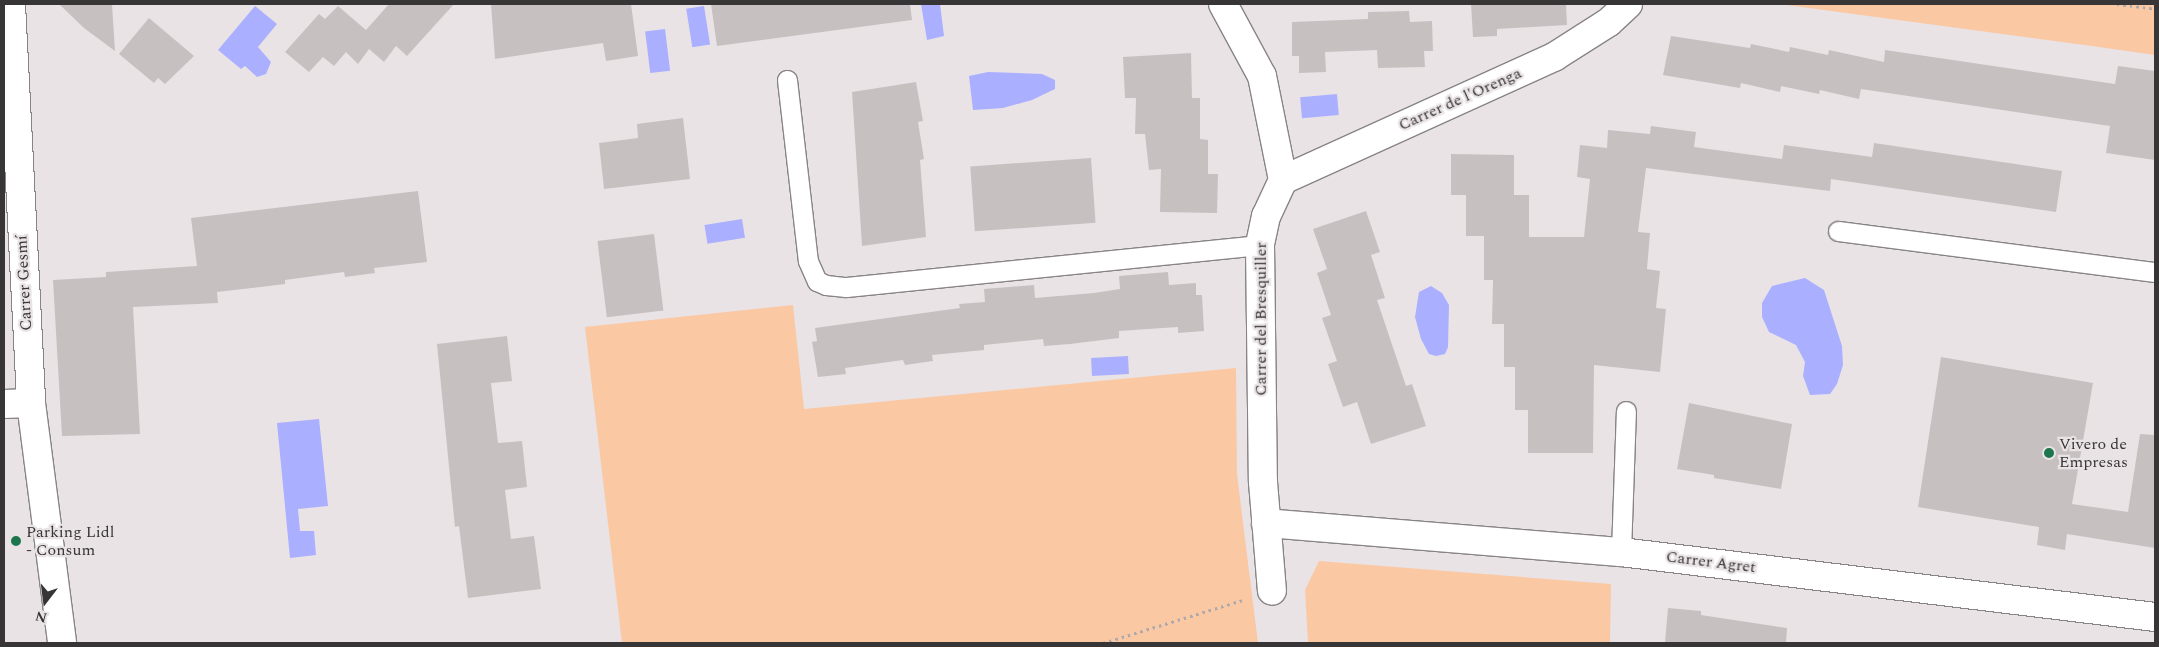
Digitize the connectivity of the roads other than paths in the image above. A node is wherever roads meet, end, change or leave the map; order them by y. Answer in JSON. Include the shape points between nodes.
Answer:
{"nodes":[{"id":1,"x":11,"y":4,"type":"edge"},
{"id":2,"x":1223,"y":4,"type":"edge"},
{"id":3,"x":1628,"y":4,"type":"edge"},
{"id":4,"x":787,"y":80,"type":"dead end"},
{"id":5,"x":10,"y":138,"type":"edge"},
{"id":6,"x":1283,"y":180,"type":"junction"},
{"id":7,"x":1838,"y":230,"type":"dead end"},
{"id":8,"x":1260,"y":245,"type":"junction"},
{"id":9,"x":2155,"y":272,"type":"edge"},
{"id":10,"x":31,"y":402,"type":"junction"},
{"id":11,"x":4,"y":404,"type":"edge"},
{"id":12,"x":1626,"y":411,"type":"dead end"},
{"id":13,"x":1266,"y":523,"type":"junction"},
{"id":14,"x":1621,"y":552,"type":"junction"},
{"id":15,"x":1272,"y":591,"type":"road end"},
{"id":16,"x":2155,"y":617,"type":"edge"},
{"id":17,"x":62,"y":643,"type":"edge"}],
"edges":[{"from":1,"to":5,"type":"street","name":"Carrer Gesmí"},
{"from":2,"to":6,"type":"street","via":[[1262,76]]},
{"from":3,"to":6,"type":"street","name":"Carrer de l'Orenga","via":[[1609,22],[1554,57]]},
{"from":4,"to":8,"type":"lane","via":[[808,261],[817,281],[826,286],[846,287]]},
{"from":5,"to":10,"type":"street","name":"Carrer Gesmí"},
{"from":6,"to":8,"type":"street","name":"Carrer del Bresquiller","via":[[1266,216]]},
{"from":7,"to":9,"type":"lane"},
{"from":8,"to":13,"type":"street","name":"Carrer del Bresquiller","via":[[1261,441]]},
{"from":10,"to":11,"type":"street"},
{"from":10,"to":17,"type":"street","name":"Carrer Gesmí"},
{"from":12,"to":14,"type":"lane"},
{"from":13,"to":14,"type":"street","name":"Carrer Agret"},
{"from":13,"to":15,"type":"street","name":"Carrer del Bresquiller"},
{"from":14,"to":16,"type":"street","name":"Carrer Agret"}]}
